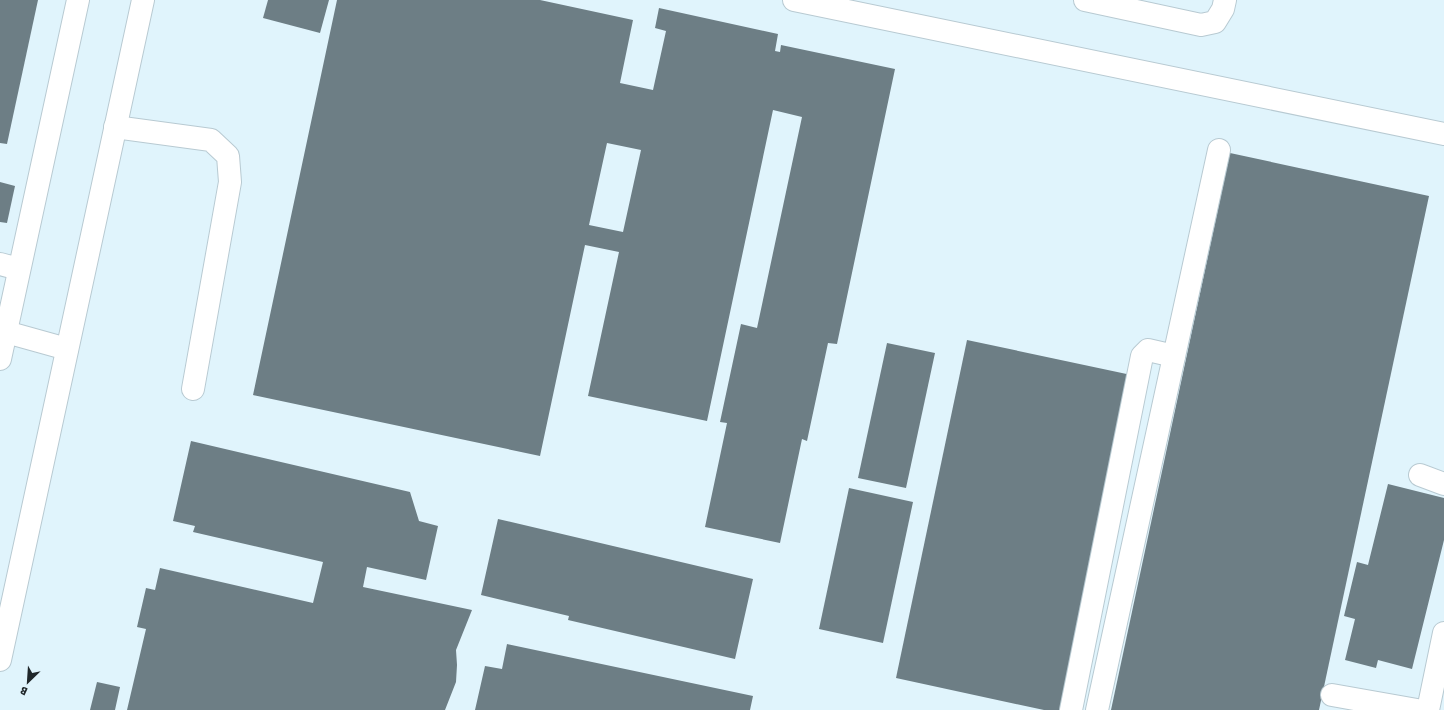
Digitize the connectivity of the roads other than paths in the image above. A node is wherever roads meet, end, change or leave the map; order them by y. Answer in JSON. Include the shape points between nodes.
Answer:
{"nodes":[{"id":1,"x":78,"y":0,"type":"edge"},
{"id":2,"x":143,"y":0,"type":"edge"},
{"id":3,"x":794,"y":0,"type":"edge"},
{"id":4,"x":1084,"y":0,"type":"edge"},
{"id":5,"x":1225,"y":0,"type":"edge"},
{"id":6,"x":115,"y":127,"type":"junction"},
{"id":7,"x":1444,"y":134,"type":"edge"},
{"id":8,"x":1219,"y":150,"type":"dead end"},
{"id":9,"x":10,"y":267,"type":"edge"},
{"id":10,"x":6,"y":332,"type":"junction"},
{"id":11,"x":67,"y":349,"type":"junction"},
{"id":12,"x":1174,"y":356,"type":"junction"},
{"id":13,"x":0,"y":359,"type":"edge"},
{"id":14,"x":193,"y":389,"type":"dead end"},
{"id":15,"x":1420,"y":475,"type":"dead end"},
{"id":16,"x":1117,"y":482,"type":"junction"},
{"id":17,"x":1444,"y":484,"type":"edge"},
{"id":18,"x":1145,"y":488,"type":"junction"},
{"id":19,"x":1444,"y":633,"type":"edge"},
{"id":20,"x":0,"y":660,"type":"edge"},
{"id":21,"x":1079,"y":670,"type":"junction"},
{"id":22,"x":1104,"y":675,"type":"junction"},
{"id":23,"x":1332,"y":695,"type":"dead end"},
{"id":24,"x":1071,"y":710,"type":"edge"},
{"id":25,"x":1097,"y":710,"type":"edge"},
{"id":26,"x":1416,"y":710,"type":"edge"},
{"id":27,"x":1428,"y":710,"type":"edge"}],
"edges":[{"from":1,"to":9,"type":"street"},
{"from":2,"to":6,"type":"street"},
{"from":3,"to":7,"type":"street"},
{"from":4,"to":5,"type":"street","via":[[1201,25],[1215,22],[1223,10]]},
{"from":6,"to":11,"type":"street"},
{"from":6,"to":14,"type":"street","via":[[211,140],[228,156],[230,182]]},
{"from":8,"to":12,"type":"street"},
{"from":9,"to":10,"type":"street"},
{"from":10,"to":11,"type":"street"},
{"from":10,"to":13,"type":"street"},
{"from":11,"to":20,"type":"street"},
{"from":12,"to":16,"type":"street","via":[[1148,350],[1142,356]]},
{"from":12,"to":18,"type":"street"},
{"from":15,"to":17,"type":"street"},
{"from":16,"to":18,"type":"street"},
{"from":16,"to":21,"type":"street"},
{"from":18,"to":22,"type":"street"},
{"from":19,"to":27,"type":"street"},
{"from":21,"to":22,"type":"street"},
{"from":21,"to":24,"type":"street"},
{"from":22,"to":25,"type":"street"},
{"from":23,"to":26,"type":"street"}]}
